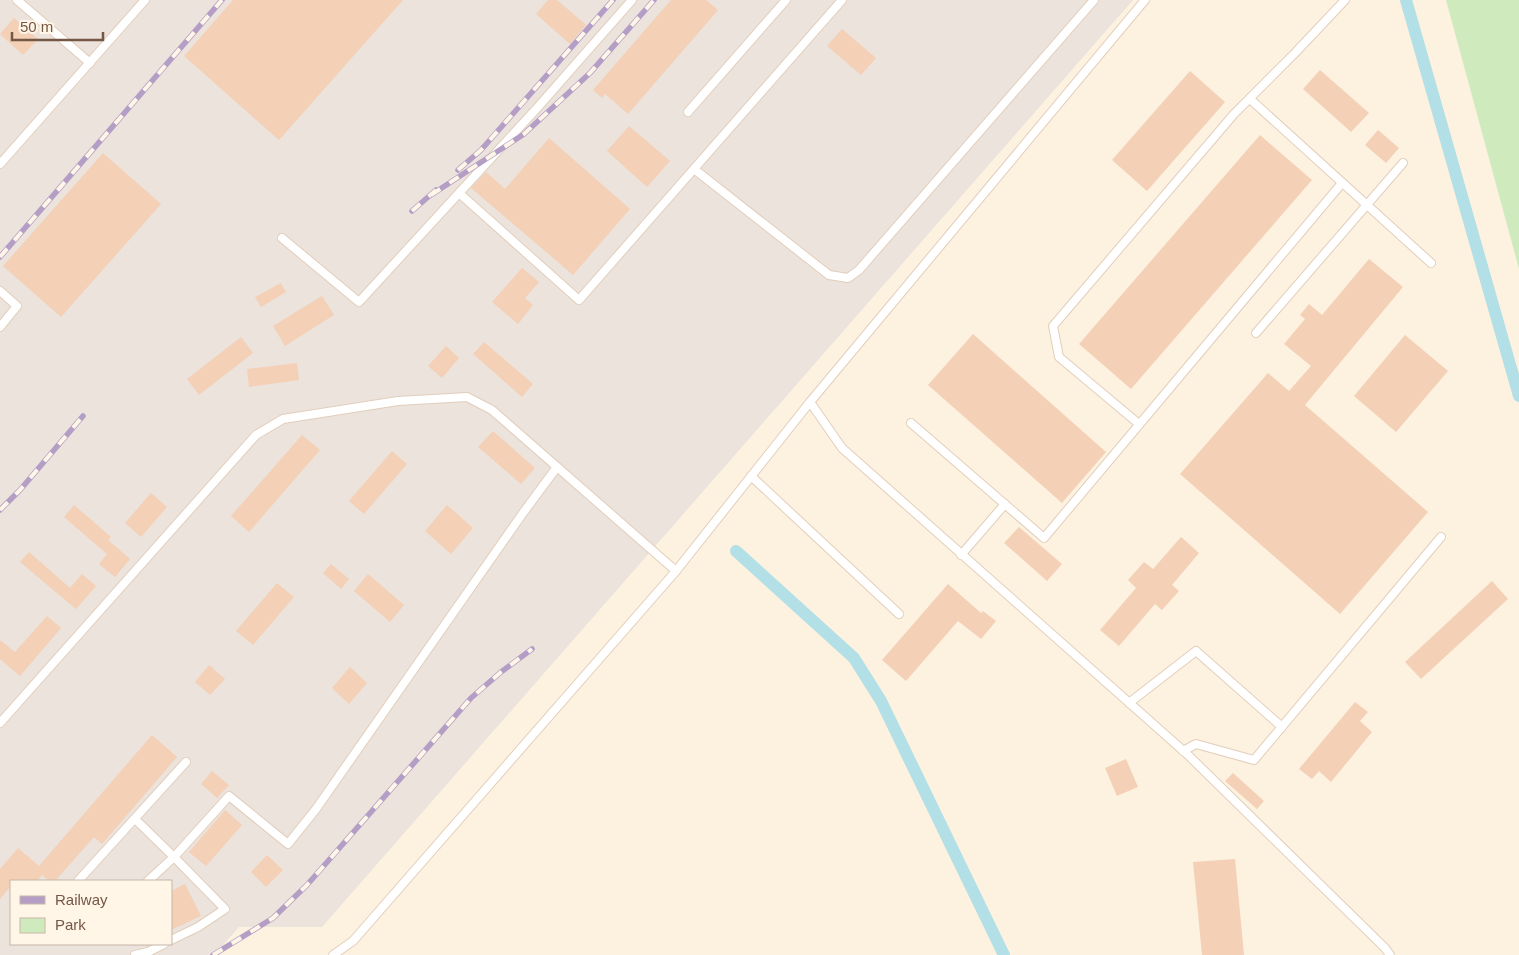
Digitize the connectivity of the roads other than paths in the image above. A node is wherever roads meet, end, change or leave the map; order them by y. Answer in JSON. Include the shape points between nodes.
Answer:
{"nodes":[{"id":1,"x":17,"y":0,"type":"edge"},
{"id":2,"x":145,"y":0,"type":"edge"},
{"id":3,"x":632,"y":0,"type":"edge"},
{"id":4,"x":786,"y":0,"type":"edge"},
{"id":5,"x":842,"y":0,"type":"edge"},
{"id":6,"x":1094,"y":0,"type":"edge"},
{"id":7,"x":1145,"y":0,"type":"edge"},
{"id":8,"x":1345,"y":0,"type":"edge"},
{"id":9,"x":90,"y":63,"type":"junction"},
{"id":10,"x":1250,"y":99,"type":"junction"},
{"id":11,"x":688,"y":112,"type":"dead end"},
{"id":12,"x":0,"y":164,"type":"edge"},
{"id":13,"x":1402,"y":164,"type":"dead end"},
{"id":14,"x":694,"y":169,"type":"junction"},
{"id":15,"x":1342,"y":183,"type":"junction"},
{"id":16,"x":458,"y":193,"type":"junction"},
{"id":17,"x":1366,"y":205,"type":"junction"},
{"id":18,"x":282,"y":238,"type":"dead end"},
{"id":19,"x":1431,"y":263,"type":"dead end"},
{"id":20,"x":0,"y":291,"type":"edge"},
{"id":21,"x":0,"y":327,"type":"edge"},
{"id":22,"x":1256,"y":333,"type":"dead end"},
{"id":23,"x":810,"y":402,"type":"junction"},
{"id":24,"x":911,"y":423,"type":"dead end"},
{"id":25,"x":1139,"y":424,"type":"junction"},
{"id":26,"x":557,"y":467,"type":"junction"},
{"id":27,"x":751,"y":476,"type":"junction"},
{"id":28,"x":1005,"y":504,"type":"junction"},
{"id":29,"x":1441,"y":537,"type":"dead end"},
{"id":30,"x":961,"y":555,"type":"junction"},
{"id":31,"x":676,"y":571,"type":"junction"},
{"id":32,"x":899,"y":614,"type":"dead end"},
{"id":33,"x":1129,"y":703,"type":"junction"},
{"id":34,"x":0,"y":723,"type":"edge"},
{"id":35,"x":1282,"y":727,"type":"junction"},
{"id":36,"x":1183,"y":751,"type":"junction"},
{"id":37,"x":186,"y":762,"type":"dead end"},
{"id":38,"x":135,"y":819,"type":"junction"},
{"id":39,"x":174,"y":857,"type":"junction"},
{"id":40,"x":79,"y":880,"type":"edge"},
{"id":41,"x":149,"y":880,"type":"edge"},
{"id":42,"x":172,"y":940,"type":"edge"},
{"id":43,"x":162,"y":945,"type":"edge"},
{"id":44,"x":135,"y":955,"type":"edge"},
{"id":45,"x":333,"y":955,"type":"edge"},
{"id":46,"x":1390,"y":955,"type":"edge"}],
"edges":[{"from":1,"to":9,"type":"lane"},
{"from":2,"to":9,"type":"lane"},
{"from":3,"to":16,"type":"lane"},
{"from":4,"to":11,"type":"lane"},
{"from":5,"to":14,"type":"lane"},
{"from":6,"to":14,"type":"lane","via":[[859,270],[848,278],[829,276]]},
{"from":7,"to":23,"type":"lane"},
{"from":8,"to":10,"type":"lane"},
{"from":9,"to":12,"type":"lane"},
{"from":10,"to":15,"type":"lane"},
{"from":10,"to":25,"type":"lane","via":[[1053,326],[1059,357]]},
{"from":13,"to":17,"type":"lane"},
{"from":14,"to":16,"type":"lane","via":[[579,300]]},
{"from":15,"to":17,"type":"lane"},
{"from":15,"to":25,"type":"lane"},
{"from":16,"to":18,"type":"lane","via":[[359,302]]},
{"from":17,"to":19,"type":"lane"},
{"from":17,"to":22,"type":"lane"},
{"from":20,"to":21,"type":"lane","via":[[17,306]]},
{"from":23,"to":27,"type":"lane"},
{"from":23,"to":30,"type":"lane","via":[[842,448]]},
{"from":24,"to":28,"type":"lane"},
{"from":25,"to":28,"type":"lane","via":[[1044,538]]},
{"from":26,"to":31,"type":"lane"},
{"from":26,"to":34,"type":"lane","via":[[492,410],[468,397],[398,402],[284,419],[256,435]]},
{"from":26,"to":39,"type":"lane","via":[[288,844],[229,796]]},
{"from":27,"to":31,"type":"lane"},
{"from":27,"to":32,"type":"lane"},
{"from":28,"to":30,"type":"lane"},
{"from":29,"to":35,"type":"lane"},
{"from":30,"to":33,"type":"lane"},
{"from":31,"to":45,"type":"lane","via":[[353,941]]},
{"from":33,"to":35,"type":"lane","via":[[1196,651]]},
{"from":33,"to":36,"type":"lane"},
{"from":35,"to":36,"type":"lane","via":[[1254,760],[1196,744]]},
{"from":36,"to":46,"type":"lane"},
{"from":37,"to":38,"type":"lane"},
{"from":38,"to":39,"type":"lane"},
{"from":38,"to":40,"type":"lane"},
{"from":39,"to":41,"type":"lane"},
{"from":39,"to":42,"type":"lane","via":[[225,909]]},
{"from":43,"to":44,"type":"lane"}]}
